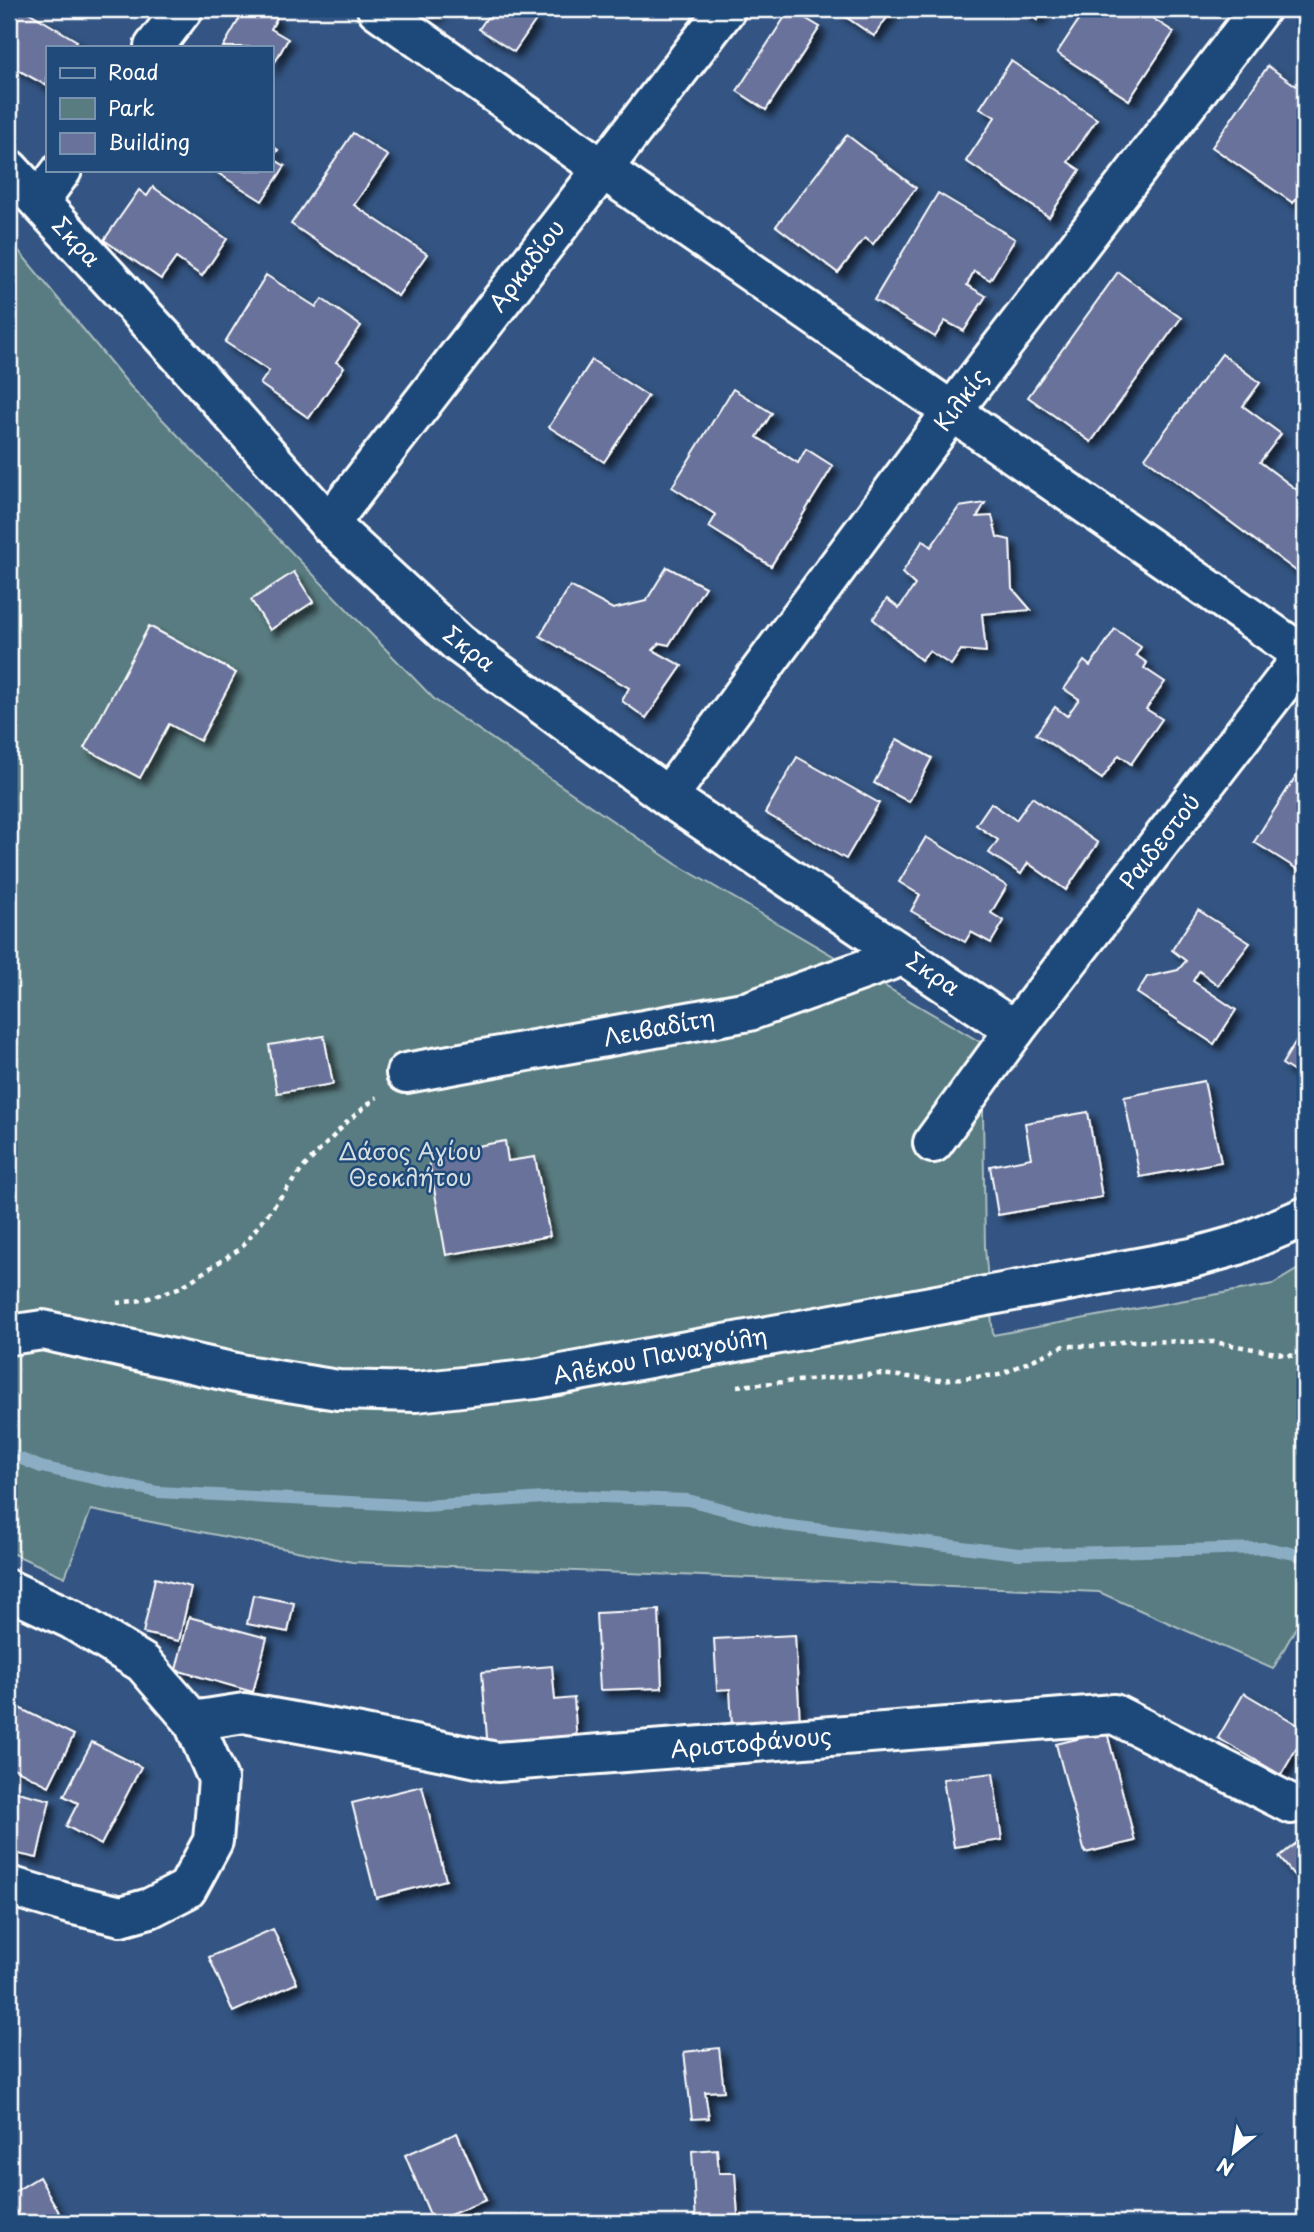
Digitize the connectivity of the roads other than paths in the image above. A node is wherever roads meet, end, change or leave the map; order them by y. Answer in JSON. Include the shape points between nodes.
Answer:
{"nodes":[{"id":1,"x":183,"y":9,"type":"edge"},
{"id":2,"x":377,"y":9,"type":"edge"},
{"id":3,"x":726,"y":9,"type":"edge"},
{"id":4,"x":1260,"y":9,"type":"edge"},
{"id":5,"x":155,"y":46,"type":"edge"},
{"id":6,"x":601,"y":168,"type":"junction"},
{"id":7,"x":9,"y":169,"type":"edge"},
{"id":8,"x":61,"y":172,"type":"edge"},
{"id":9,"x":39,"y":201,"type":"junction"},
{"id":10,"x":953,"y":410,"type":"junction"},
{"id":11,"x":329,"y":524,"type":"junction"},
{"id":12,"x":1305,"y":655,"type":"edge"},
{"id":13,"x":669,"y":795,"type":"junction"},
{"id":14,"x":905,"y":955,"type":"junction"},
{"id":15,"x":1015,"y":1030,"type":"junction"},
{"id":16,"x":406,"y":1073,"type":"road end"},
{"id":17,"x":933,"y":1143,"type":"dead end"},
{"id":18,"x":1305,"y":1217,"type":"edge"},
{"id":19,"x":9,"y":1335,"type":"edge"},
{"id":20,"x":9,"y":1590,"type":"edge"},
{"id":21,"x":193,"y":1721,"type":"junction"},
{"id":22,"x":1291,"y":1804,"type":"dead end"},
{"id":23,"x":9,"y":1886,"type":"edge"}],
"edges":[{"from":1,"to":5,"type":"street"},
{"from":2,"to":6,"type":"street"},
{"from":3,"to":6,"type":"street","name":"Αρκαδίου"},
{"from":4,"to":10,"type":"street","name":"Κιλκίς"},
{"from":6,"to":10,"type":"street"},
{"from":6,"to":11,"type":"street","name":"Αρκαδίου"},
{"from":7,"to":9,"type":"street","name":"Σκρα"},
{"from":8,"to":9,"type":"street"},
{"from":9,"to":11,"type":"street","name":"Σκρα"},
{"from":10,"to":12,"type":"street"},
{"from":10,"to":13,"type":"street","name":"Κιλκίς"},
{"from":11,"to":13,"type":"street","name":"Σκρα","via":[[458,643]]},
{"from":12,"to":15,"type":"street","name":"Ραιδεστού"},
{"from":13,"to":14,"type":"street","name":"Σκρα"},
{"from":14,"to":15,"type":"street","name":"Σκρα"},
{"from":14,"to":16,"type":"street","name":"Λειβαδίτη","via":[[749,1011]]},
{"from":15,"to":17,"type":"street","name":"Ραιδεστού"},
{"from":18,"to":19,"type":"street","name":"Αλέκου Παναγούλη","via":[[1192,1258],[535,1379],[416,1392],[338,1390],[245,1375],[43,1330]]},
{"from":20,"to":21,"type":"street","via":[[71,1619],[143,1664]]},
{"from":21,"to":22,"type":"street","name":"Αριστοφάνους","via":[[244,1713],[497,1762],[1114,1714]]},
{"from":21,"to":23,"type":"street","via":[[218,1779],[213,1841],[187,1889],[150,1908],[121,1916]]}]}
